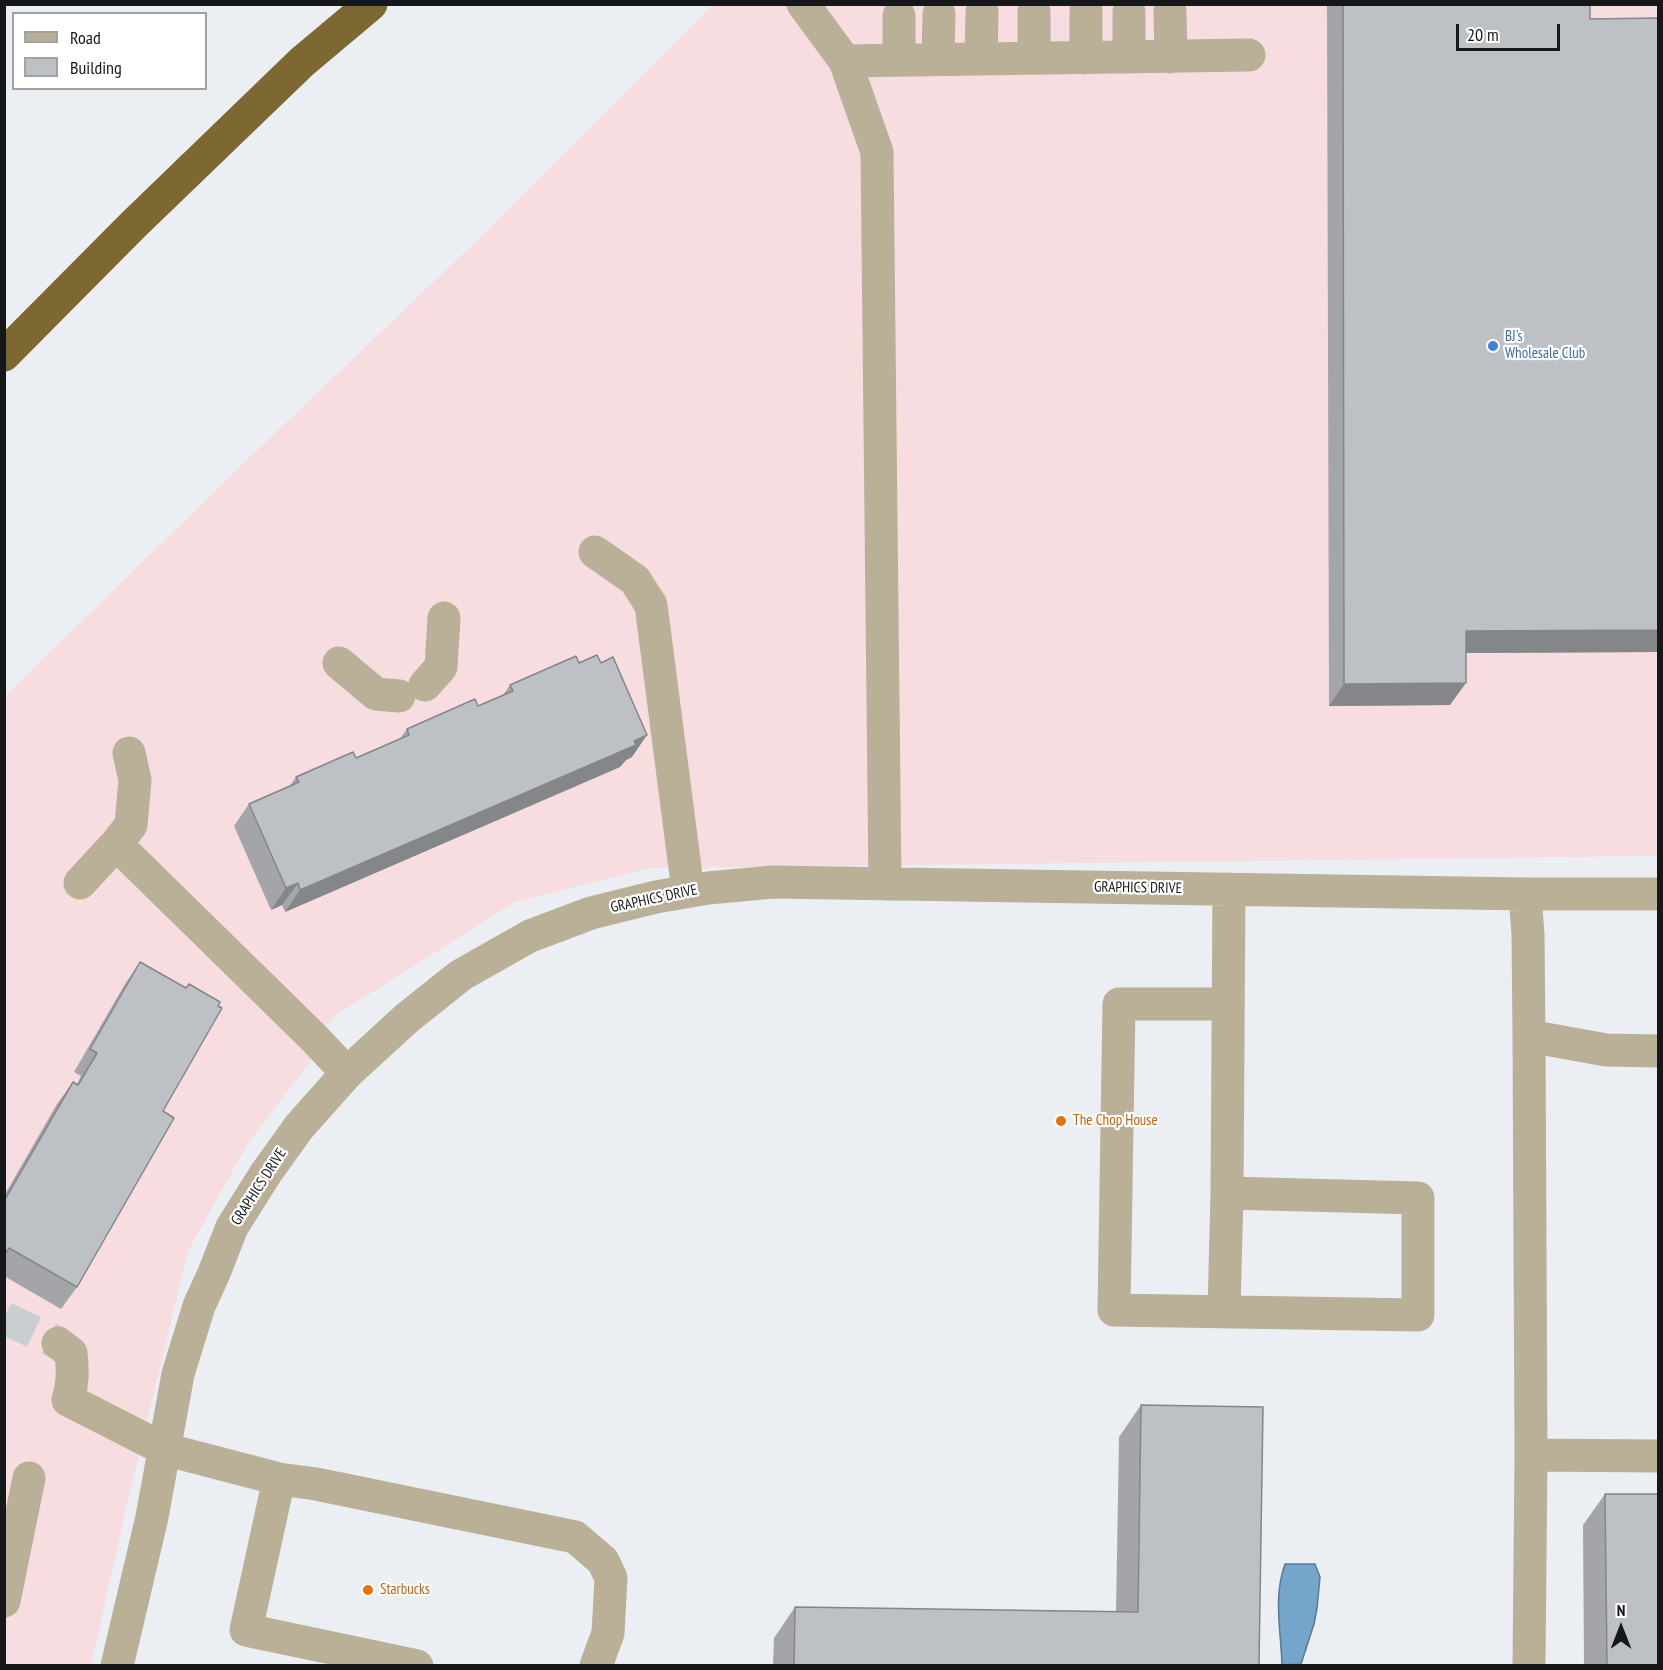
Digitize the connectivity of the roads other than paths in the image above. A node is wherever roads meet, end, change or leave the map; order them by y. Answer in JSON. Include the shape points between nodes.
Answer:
{"nodes":[{"id":1,"x":371,"y":4,"type":"edge"},
{"id":2,"x":803,"y":4,"type":"edge"},
{"id":3,"x":1086,"y":10,"type":"dead end"},
{"id":4,"x":1170,"y":11,"type":"dead end"},
{"id":5,"x":982,"y":12,"type":"dead end"},
{"id":6,"x":1034,"y":12,"type":"dead end"},
{"id":7,"x":1129,"y":12,"type":"dead end"},
{"id":8,"x":939,"y":14,"type":"dead end"},
{"id":9,"x":899,"y":16,"type":"dead end"},
{"id":10,"x":1249,"y":56,"type":"dead end"},
{"id":11,"x":1129,"y":57,"type":"junction"},
{"id":12,"x":1171,"y":57,"type":"junction"},
{"id":13,"x":1035,"y":58,"type":"junction"},
{"id":14,"x":1086,"y":58,"type":"junction"},
{"id":15,"x":981,"y":59,"type":"junction"},
{"id":16,"x":899,"y":60,"type":"junction"},
{"id":17,"x":938,"y":60,"type":"junction"},
{"id":18,"x":845,"y":61,"type":"junction"},
{"id":19,"x":4,"y":355,"type":"edge"},
{"id":20,"x":595,"y":552,"type":"dead end"},
{"id":21,"x":444,"y":618,"type":"dead end"},
{"id":22,"x":339,"y":663,"type":"dead end"},
{"id":23,"x":129,"y":753,"type":"dead end"},
{"id":24,"x":116,"y":844,"type":"junction"},
{"id":25,"x":80,"y":883,"type":"dead end"},
{"id":26,"x":885,"y":884,"type":"junction"},
{"id":27,"x":1229,"y":889,"type":"junction"},
{"id":28,"x":688,"y":891,"type":"junction"},
{"id":29,"x":1525,"y":894,"type":"junction"},
{"id":30,"x":1659,"y":894,"type":"edge"},
{"id":31,"x":1227,"y":1005,"type":"junction"},
{"id":32,"x":1529,"y":1036,"type":"junction"},
{"id":33,"x":1659,"y":1051,"type":"edge"},
{"id":34,"x":347,"y":1073,"type":"junction"},
{"id":35,"x":1227,"y":1193,"type":"junction"},
{"id":36,"x":1224,"y":1311,"type":"junction"},
{"id":37,"x":58,"y":1343,"type":"tunnel mouth"},
{"id":38,"x":164,"y":1449,"type":"junction"},
{"id":39,"x":1531,"y":1455,"type":"junction"},
{"id":40,"x":1659,"y":1456,"type":"edge"},
{"id":41,"x":29,"y":1478,"type":"dead end"},
{"id":42,"x":279,"y":1479,"type":"junction"},
{"id":43,"x":4,"y":1600,"type":"edge"},
{"id":44,"x":117,"y":1665,"type":"edge"},
{"id":45,"x":417,"y":1665,"type":"edge"},
{"id":46,"x":596,"y":1665,"type":"edge"},
{"id":47,"x":1528,"y":1665,"type":"edge"}],
"edges":[{"from":1,"to":19,"type":"highway","via":[[294,70]]},
{"from":2,"to":18,"type":"street"},
{"from":3,"to":14,"type":"street"},
{"from":4,"to":12,"type":"street"},
{"from":5,"to":15,"type":"street"},
{"from":6,"to":13,"type":"street"},
{"from":7,"to":11,"type":"street"},
{"from":8,"to":17,"type":"street"},
{"from":9,"to":16,"type":"street"},
{"from":10,"to":12,"type":"street"},
{"from":11,"to":12,"type":"street"},
{"from":11,"to":14,"type":"street"},
{"from":13,"to":14,"type":"street"},
{"from":13,"to":15,"type":"street"},
{"from":15,"to":17,"type":"street"},
{"from":16,"to":17,"type":"street"},
{"from":16,"to":18,"type":"street"},
{"from":18,"to":26,"type":"street","via":[[877,152]]},
{"from":20,"to":28,"type":"street","via":[[635,580],[651,605]]},
{"from":21,"to":22,"type":"street","via":[[441,667],[412,690],[376,694]]},
{"from":23,"to":24,"type":"street","via":[[135,780],[131,825]]},
{"from":24,"to":25,"type":"street"},
{"from":24,"to":34,"type":"street"},
{"from":26,"to":27,"type":"street","name":"GRAPHICS DRIVE"},
{"from":26,"to":28,"type":"street","name":"GRAPHICS DRIVE","via":[[773,882]]},
{"from":27,"to":29,"type":"street","name":"GRAPHICS DRIVE"},
{"from":27,"to":31,"type":"street"},
{"from":28,"to":34,"type":"street","name":"GRAPHICS DRIVE","via":[[591,913],[530,936],[461,975]]},
{"from":29,"to":30,"type":"street","name":"GRAPHICS DRIVE"},
{"from":29,"to":32,"type":"street"},
{"from":31,"to":35,"type":"street"},
{"from":31,"to":36,"type":"street","via":[[1119,1004],[1114,1310]]},
{"from":32,"to":33,"type":"street","via":[[1606,1050]]},
{"from":32,"to":39,"type":"street"},
{"from":34,"to":38,"type":"street","name":"GRAPHICS DRIVE","via":[[299,1126],[232,1227],[199,1306],[178,1374]]},
{"from":35,"to":36,"type":"street"},
{"from":35,"to":36,"type":"street","via":[[1418,1198],[1418,1314]]},
{"from":37,"to":38,"type":"street","via":[[70,1353],[72,1362],[68,1400]]},
{"from":38,"to":42,"type":"street"},
{"from":38,"to":44,"type":"street","name":"GRAPHICS DRIVE"},
{"from":39,"to":40,"type":"street"},
{"from":39,"to":47,"type":"street"},
{"from":41,"to":43,"type":"street"},
{"from":42,"to":45,"type":"street","via":[[246,1630]]},
{"from":42,"to":46,"type":"street","via":[[575,1538],[603,1561],[611,1578],[608,1633]]}]}
